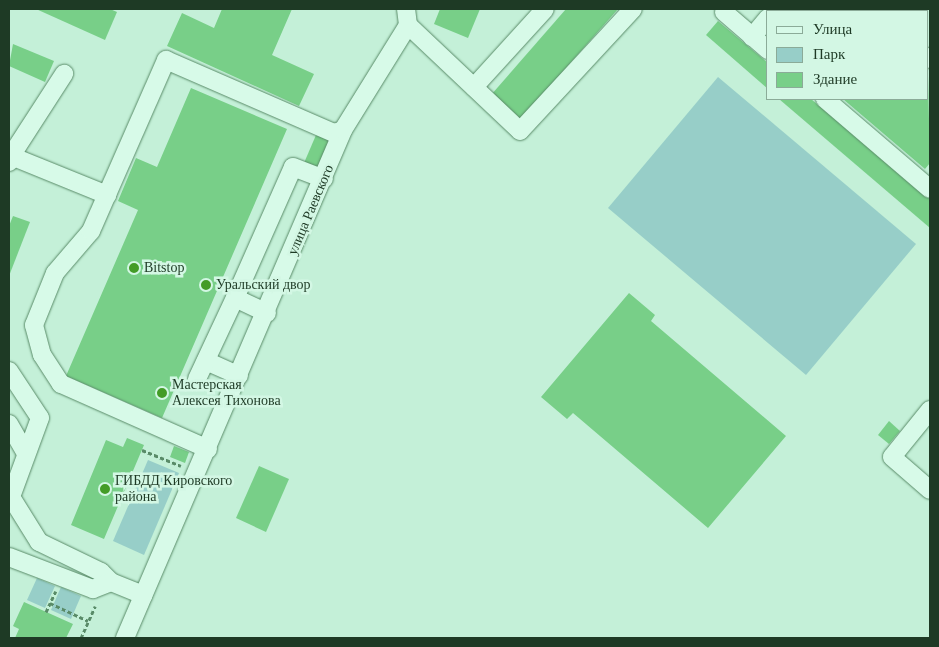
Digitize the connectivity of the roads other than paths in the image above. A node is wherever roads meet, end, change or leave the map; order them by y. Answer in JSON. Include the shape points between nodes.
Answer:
{"nodes":[{"id":1,"x":545,"y":9,"type":"edge"},
{"id":2,"x":634,"y":9,"type":"edge"},
{"id":3,"x":724,"y":12,"type":"dead end"},
{"id":4,"x":407,"y":17,"type":"edge"},
{"id":5,"x":766,"y":20,"type":"edge"},
{"id":6,"x":752,"y":37,"type":"junction"},
{"id":7,"x":766,"y":48,"type":"edge"},
{"id":8,"x":64,"y":74,"type":"dead end"},
{"id":9,"x":474,"y":87,"type":"junction"},
{"id":10,"x":826,"y":100,"type":"edge"},
{"id":11,"x":343,"y":130,"type":"junction"},
{"id":12,"x":12,"y":159,"type":"edge"},
{"id":13,"x":324,"y":180,"type":"junction"},
{"id":14,"x":930,"y":189,"type":"edge"},
{"id":15,"x":107,"y":195,"type":"junction"},
{"id":16,"x":235,"y":298,"type":"junction"},
{"id":17,"x":267,"y":313,"type":"junction"},
{"id":18,"x":206,"y":361,"type":"junction"},
{"id":19,"x":9,"y":371,"type":"edge"},
{"id":20,"x":239,"y":376,"type":"junction"},
{"id":21,"x":198,"y":379,"type":"dead end"},
{"id":22,"x":930,"y":410,"type":"edge"},
{"id":23,"x":9,"y":424,"type":"edge"},
{"id":24,"x":208,"y":449,"type":"junction"},
{"id":25,"x":26,"y":453,"type":"junction"},
{"id":26,"x":930,"y":490,"type":"edge"},
{"id":27,"x":9,"y":556,"type":"edge"},
{"id":28,"x":111,"y":582,"type":"junction"},
{"id":29,"x":143,"y":595,"type":"junction"},
{"id":30,"x":124,"y":638,"type":"edge"}],
"edges":[{"from":1,"to":9,"type":"street"},
{"from":2,"to":9,"type":"street","via":[[520,131]]},
{"from":3,"to":6,"type":"street"},
{"from":4,"to":9,"type":"street"},
{"from":4,"to":11,"type":"street","name":"улица Раевского"},
{"from":5,"to":6,"type":"street"},
{"from":6,"to":7,"type":"street"},
{"from":8,"to":12,"type":"street"},
{"from":10,"to":14,"type":"street"},
{"from":11,"to":13,"type":"street","name":"улица Раевского"},
{"from":11,"to":15,"type":"street","via":[[334,133],[166,60]]},
{"from":12,"to":15,"type":"street"},
{"from":13,"to":16,"type":"street","via":[[293,167]]},
{"from":13,"to":17,"type":"street","name":"улица Раевского"},
{"from":15,"to":24,"type":"street","via":[[91,231],[51,282],[34,325],[42,356],[61,384]]},
{"from":16,"to":17,"type":"street"},
{"from":16,"to":18,"type":"street"},
{"from":17,"to":20,"type":"street","name":"улица Раевского"},
{"from":18,"to":20,"type":"street"},
{"from":18,"to":21,"type":"street"},
{"from":19,"to":25,"type":"street","via":[[40,418]]},
{"from":20,"to":24,"type":"street","name":"улица Раевского"},
{"from":22,"to":26,"type":"street","via":[[892,457]]},
{"from":23,"to":25,"type":"street"},
{"from":24,"to":29,"type":"street","name":"улица Раевского"},
{"from":25,"to":28,"type":"street","via":[[11,497],[39,542],[101,572]]},
{"from":27,"to":28,"type":"street","via":[[93,589]]},
{"from":28,"to":29,"type":"street"},
{"from":29,"to":30,"type":"street","name":"улица Раевского"}]}
